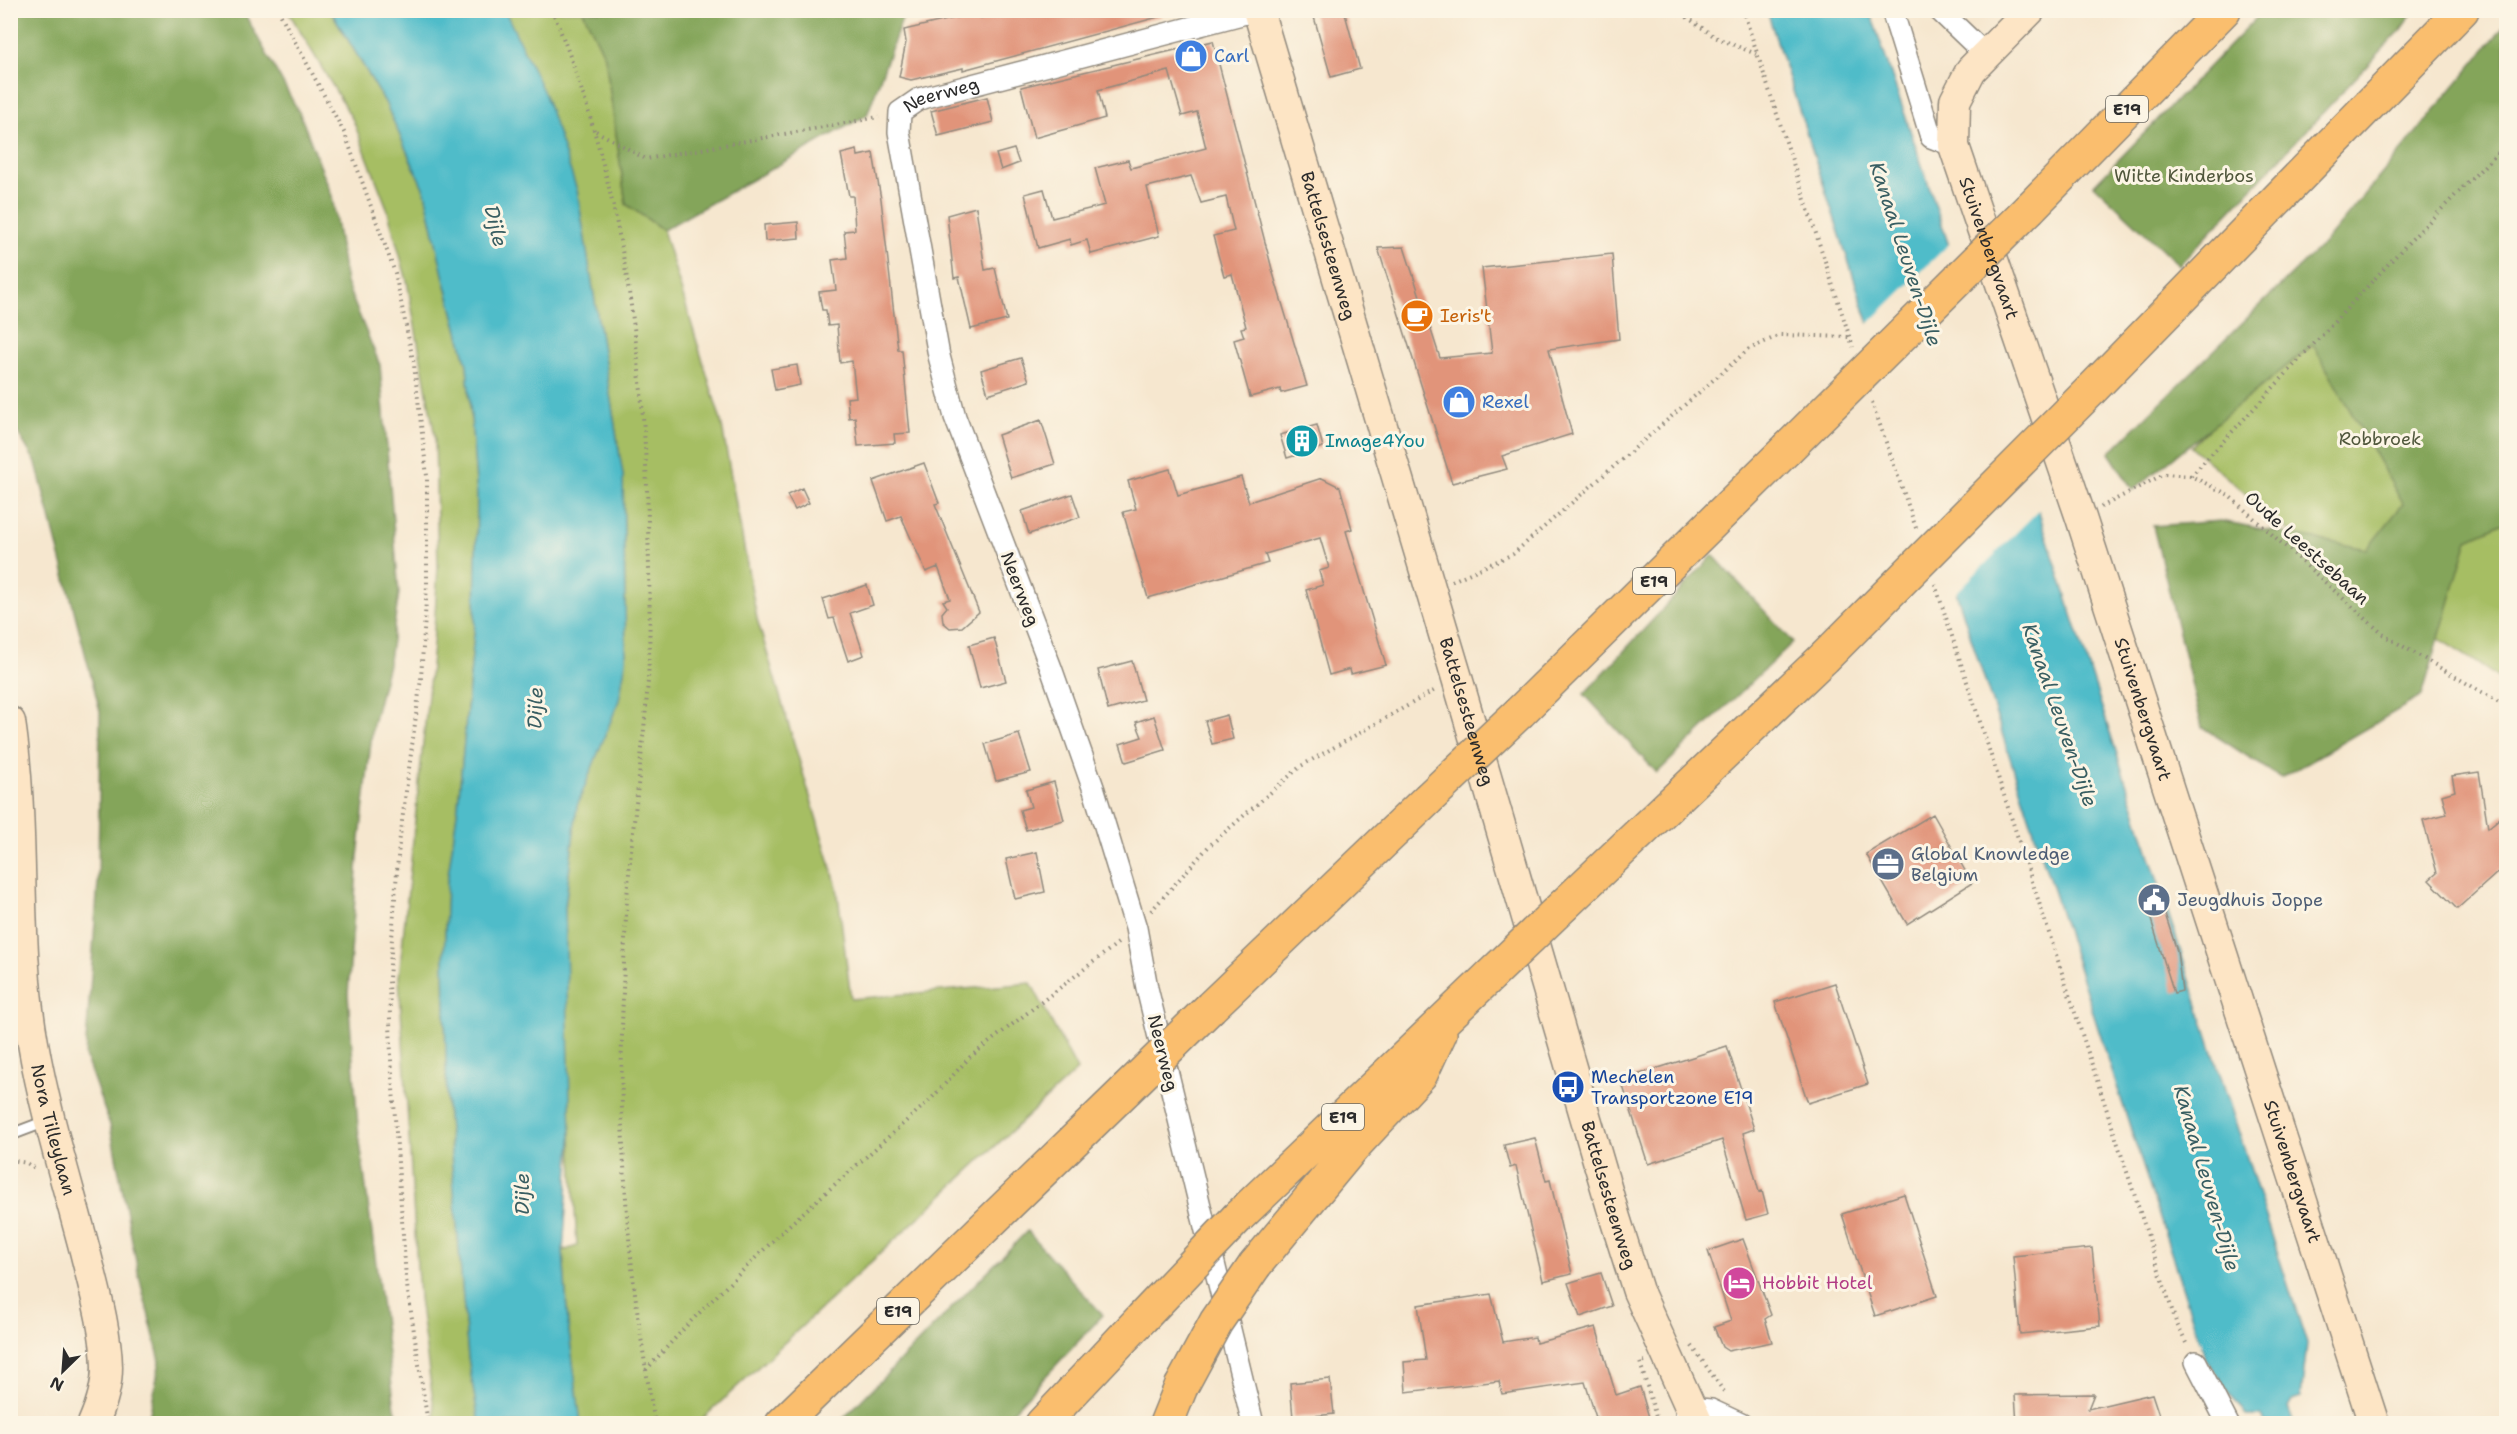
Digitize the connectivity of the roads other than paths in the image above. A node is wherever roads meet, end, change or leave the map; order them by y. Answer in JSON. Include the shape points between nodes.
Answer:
{"nodes":[{"id":1,"x":1257,"y":10,"type":"edge"},
{"id":2,"x":1892,"y":10,"type":"edge"},
{"id":3,"x":1939,"y":10,"type":"edge"},
{"id":4,"x":2031,"y":10,"type":"edge"},
{"id":5,"x":2224,"y":10,"type":"edge"},
{"id":6,"x":2462,"y":10,"type":"edge"},
{"id":7,"x":1986,"y":55,"type":"junction"},
{"id":8,"x":1954,"y":146,"type":"junction"},
{"id":9,"x":10,"y":722,"type":"edge"},
{"id":10,"x":1447,"y":1017,"type":"junction"},
{"id":11,"x":50,"y":1120,"type":"junction"},
{"id":12,"x":10,"y":1135,"type":"edge"},
{"id":13,"x":2196,"y":1362,"type":"road end"},
{"id":14,"x":1690,"y":1418,"type":"edge"},
{"id":15,"x":93,"y":1424,"type":"edge"},
{"id":16,"x":782,"y":1424,"type":"edge"},
{"id":17,"x":1042,"y":1424,"type":"edge"},
{"id":18,"x":1166,"y":1424,"type":"edge"},
{"id":19,"x":1253,"y":1424,"type":"edge"},
{"id":20,"x":1741,"y":1424,"type":"edge"},
{"id":21,"x":2228,"y":1424,"type":"edge"},
{"id":22,"x":2374,"y":1424,"type":"edge"}],
"edges":[{"from":1,"to":14,"type":"main road","name":"Battelsesteenweg","via":[[1615,1218],[1638,1291]]},
{"from":1,"to":19,"type":"street","name":"Neerweg","via":[[919,99],[900,112],[899,132],[939,356],[955,417],[1051,668],[1136,928],[1147,988]]},
{"from":2,"to":8,"type":"street","via":[[1931,137]]},
{"from":3,"to":7,"type":"street"},
{"from":4,"to":7,"type":"main road"},
{"from":5,"to":16,"type":"highway","number":"E19","bridge":true,"via":[[2030,208],[1520,712]]},
{"from":6,"to":10,"type":"highway","number":"E19","bridge":true,"via":[[1824,658]]},
{"from":7,"to":8,"type":"main road","via":[[1971,70],[1955,101]]},
{"from":8,"to":22,"type":"main road","name":"Stuivenbergvaart","via":[[2081,518]]},
{"from":9,"to":11,"type":"main road","name":"Nora Tilleylaan","via":[[19,807],[26,994]]},
{"from":10,"to":17,"type":"highway","number":"E19","bridge":true,"via":[[1238,1217]]},
{"from":10,"to":18,"type":"highway","bridge":true,"via":[[1421,1074],[1353,1147],[1255,1265],[1216,1322]]},
{"from":11,"to":12,"type":"lane"},
{"from":11,"to":15,"type":"main road","name":"Nora Tilleylaan","via":[[97,1300],[106,1350],[105,1389]]},
{"from":13,"to":21,"type":"street"},
{"from":14,"to":20,"type":"street","name":"Battelsesteenweg","via":[[1711,1410]]}]}
